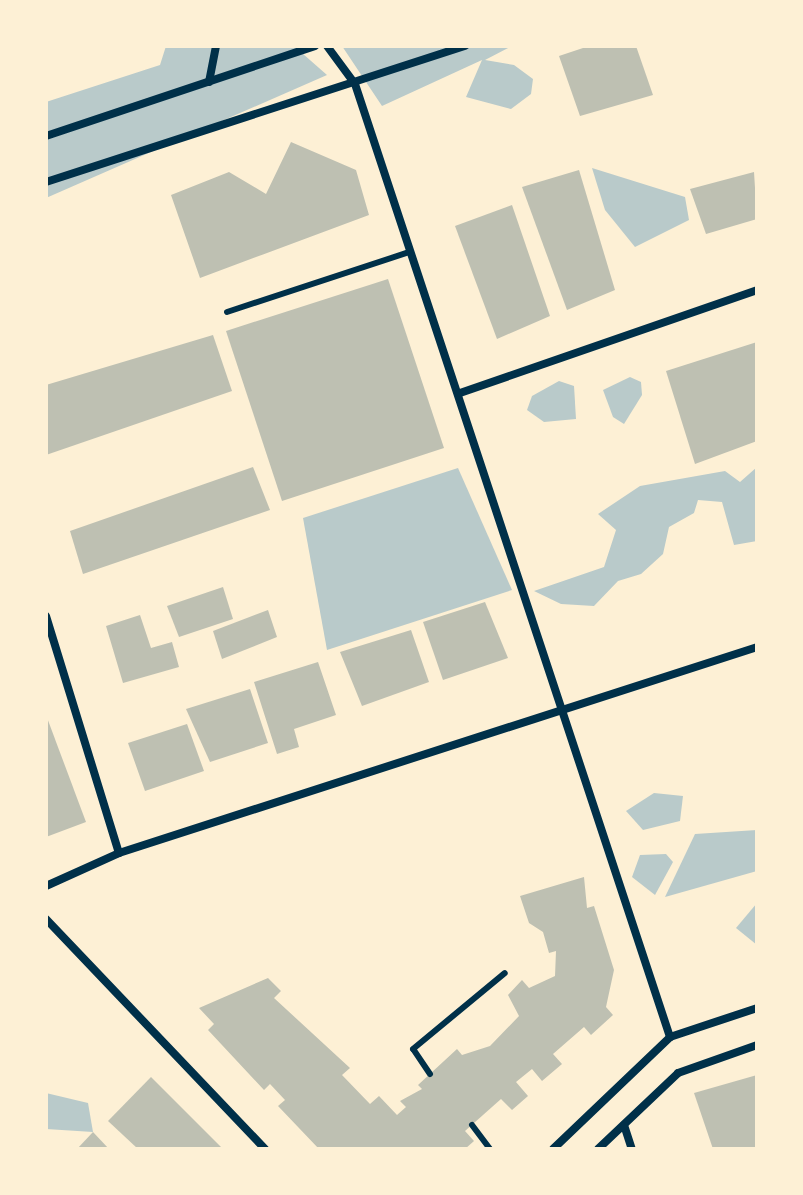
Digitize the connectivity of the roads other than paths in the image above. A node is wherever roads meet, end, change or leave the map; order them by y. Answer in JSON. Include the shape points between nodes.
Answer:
{"nodes":[{"id":1,"x":216,"y":46,"type":"edge"},
{"id":2,"x":315,"y":46,"type":"edge"},
{"id":3,"x":327,"y":46,"type":"edge"},
{"id":4,"x":465,"y":46,"type":"edge"},
{"id":5,"x":209,"y":82,"type":"junction"},
{"id":6,"x":355,"y":84,"type":"junction"},
{"id":7,"x":46,"y":136,"type":"edge"},
{"id":8,"x":46,"y":182,"type":"edge"},
{"id":9,"x":410,"y":252,"type":"junction"},
{"id":10,"x":757,"y":290,"type":"edge"},
{"id":11,"x":227,"y":312,"type":"dead end"},
{"id":12,"x":460,"y":393,"type":"junction"},
{"id":13,"x":46,"y":616,"type":"edge"},
{"id":14,"x":757,"y":647,"type":"edge"},
{"id":15,"x":564,"y":712,"type":"junction"},
{"id":16,"x":119,"y":853,"type":"junction"},
{"id":17,"x":46,"y":886,"type":"edge"},
{"id":18,"x":46,"y":919,"type":"edge"},
{"id":19,"x":505,"y":973,"type":"dead end"},
{"id":20,"x":757,"y":1008,"type":"edge"},
{"id":21,"x":670,"y":1037,"type":"junction"},
{"id":22,"x":757,"y":1045,"type":"edge"},
{"id":23,"x":430,"y":1074,"type":"dead end"},
{"id":24,"x":472,"y":1125,"type":"dead end"},
{"id":25,"x":624,"y":1125,"type":"junction"},
{"id":26,"x":265,"y":1149,"type":"edge"},
{"id":27,"x":490,"y":1149,"type":"edge"},
{"id":28,"x":553,"y":1149,"type":"edge"},
{"id":29,"x":598,"y":1149,"type":"edge"},
{"id":30,"x":632,"y":1149,"type":"edge"}],
"edges":[{"from":1,"to":5,"type":"street"},
{"from":2,"to":5,"type":"street"},
{"from":3,"to":6,"type":"street"},
{"from":4,"to":6,"type":"street"},
{"from":5,"to":7,"type":"street"},
{"from":6,"to":8,"type":"street"},
{"from":6,"to":9,"type":"street"},
{"from":9,"to":11,"type":"lane"},
{"from":9,"to":12,"type":"street"},
{"from":10,"to":12,"type":"street"},
{"from":12,"to":15,"type":"street"},
{"from":13,"to":16,"type":"street"},
{"from":14,"to":15,"type":"street"},
{"from":15,"to":16,"type":"street"},
{"from":15,"to":21,"type":"street"},
{"from":16,"to":17,"type":"street"},
{"from":18,"to":26,"type":"street"},
{"from":19,"to":23,"type":"lane","via":[[413,1049]]},
{"from":20,"to":21,"type":"street"},
{"from":21,"to":28,"type":"street"},
{"from":22,"to":25,"type":"street","via":[[678,1073]]},
{"from":24,"to":27,"type":"lane"},
{"from":25,"to":29,"type":"street"},
{"from":25,"to":30,"type":"street"}]}
